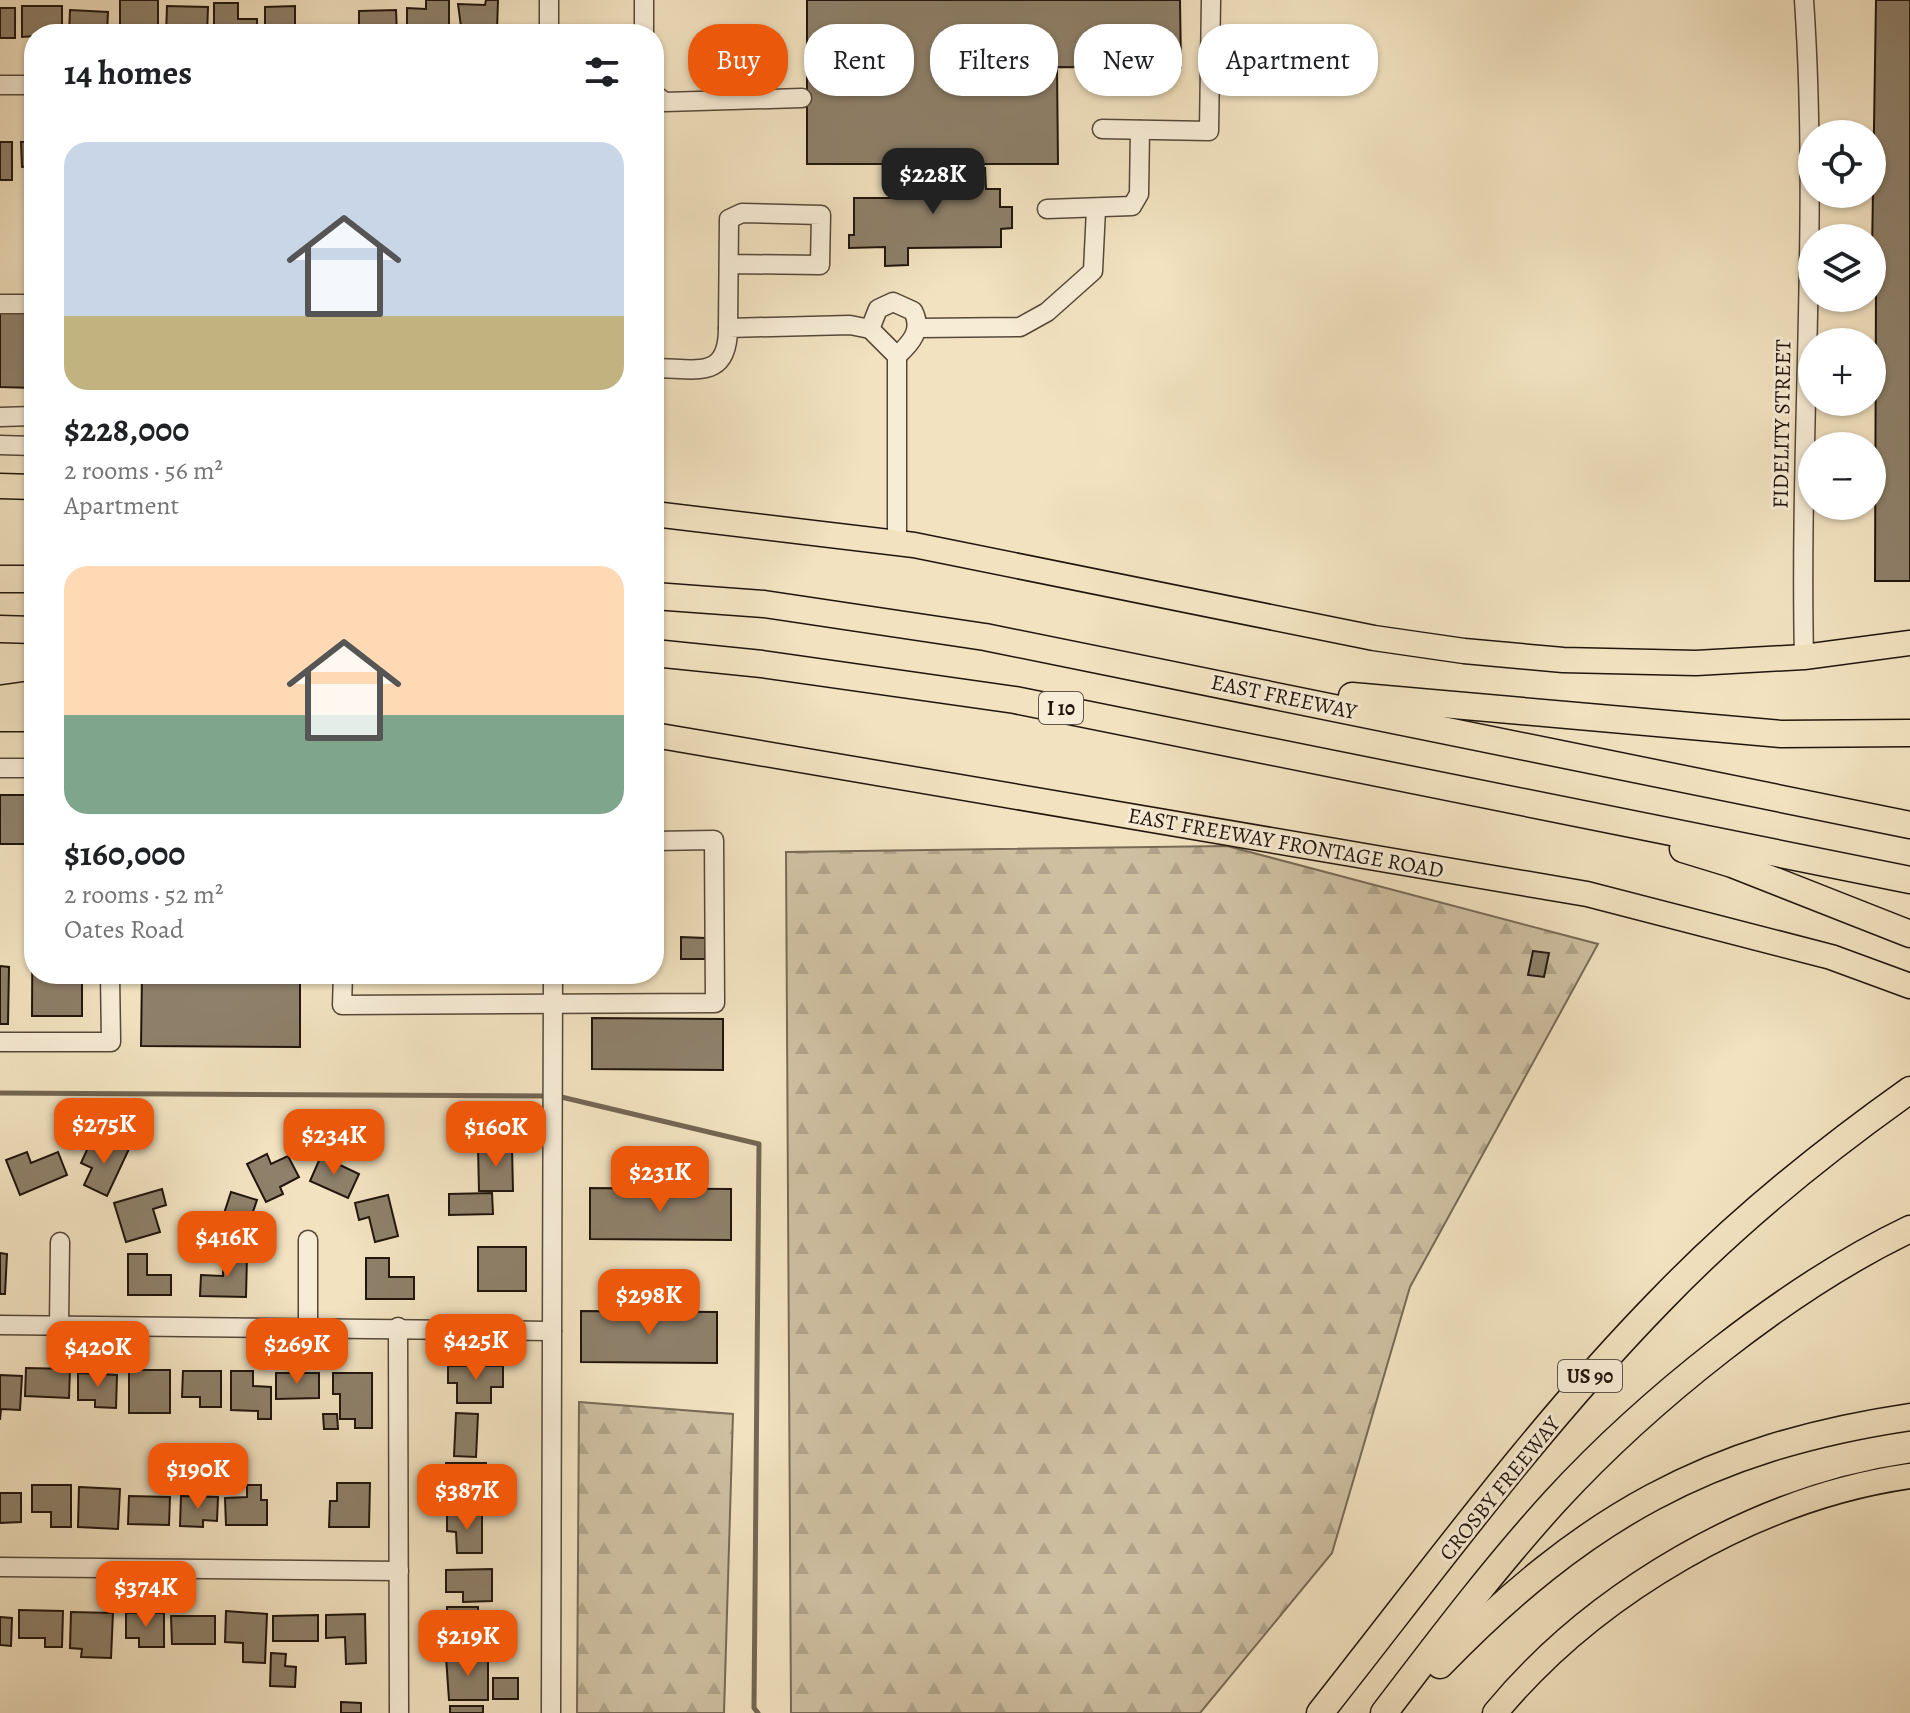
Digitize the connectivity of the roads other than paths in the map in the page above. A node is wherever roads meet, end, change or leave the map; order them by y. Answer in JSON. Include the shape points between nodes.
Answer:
{"nodes":[{"id":1,"x":549,"y":0,"type":"edge"},
{"id":2,"x":644,"y":0,"type":"edge"},
{"id":3,"x":1211,"y":0,"type":"edge"},
{"id":4,"x":1804,"y":0,"type":"edge"},
{"id":5,"x":549,"y":24,"type":"edge"},
{"id":6,"x":644,"y":24,"type":"edge"},
{"id":7,"x":0,"y":85,"type":"edge"},
{"id":8,"x":24,"y":85,"type":"edge"},
{"id":9,"x":802,"y":98,"type":"dead end"},
{"id":10,"x":664,"y":101,"type":"edge"},
{"id":11,"x":1102,"y":129,"type":"dead end"},
{"id":12,"x":1140,"y":130,"type":"junction"},
{"id":13,"x":1047,"y":209,"type":"dead end"},
{"id":14,"x":1096,"y":209,"type":"junction"},
{"id":15,"x":729,"y":264,"type":"junction"},
{"id":16,"x":0,"y":304,"type":"edge"},
{"id":17,"x":24,"y":304,"type":"edge"},
{"id":18,"x":728,"y":328,"type":"junction"},
{"id":19,"x":918,"y":328,"type":"junction"},
{"id":20,"x":870,"y":329,"type":"junction"},
{"id":21,"x":897,"y":356,"type":"junction"},
{"id":22,"x":664,"y":368,"type":"edge"},
{"id":23,"x":24,"y":416,"type":"edge"},
{"id":24,"x":0,"y":417,"type":"edge"},
{"id":25,"x":0,"y":445,"type":"edge"},
{"id":26,"x":24,"y":446,"type":"edge"},
{"id":27,"x":0,"y":486,"type":"edge"},
{"id":28,"x":24,"y":487,"type":"edge"},
{"id":29,"x":664,"y":515,"type":"edge"},
{"id":30,"x":897,"y":543,"type":"junction"},
{"id":31,"x":0,"y":579,"type":"edge"},
{"id":32,"x":24,"y":579,"type":"edge"},
{"id":33,"x":664,"y":587,"type":"edge"},
{"id":34,"x":664,"y":597,"type":"edge"},
{"id":35,"x":764,"y":604,"type":"junction"},
{"id":36,"x":0,"y":629,"type":"edge"},
{"id":37,"x":24,"y":630,"type":"edge"},
{"id":38,"x":1910,"y":643,"type":"edge"},
{"id":39,"x":664,"y":654,"type":"edge"},
{"id":40,"x":1804,"y":657,"type":"junction"},
{"id":41,"x":1217,"y":683,"type":"junction"},
{"id":42,"x":24,"y":695,"type":"edge"},
{"id":43,"x":0,"y":699,"type":"edge"},
{"id":44,"x":0,"y":719,"type":"edge"},
{"id":45,"x":24,"y":719,"type":"edge"},
{"id":46,"x":1910,"y":733,"type":"edge"},
{"id":47,"x":664,"y":737,"type":"edge"},
{"id":48,"x":0,"y":768,"type":"edge"},
{"id":49,"x":24,"y":768,"type":"edge"},
{"id":50,"x":1463,"y":789,"type":"junction"},
{"id":51,"x":1910,"y":825,"type":"edge"},
{"id":52,"x":664,"y":841,"type":"edge"},
{"id":53,"x":1910,"y":880,"type":"edge"},
{"id":54,"x":1910,"y":934,"type":"edge"},
{"id":55,"x":110,"y":984,"type":"edge"},
{"id":56,"x":343,"y":984,"type":"edge"},
{"id":57,"x":553,"y":984,"type":"edge"},
{"id":58,"x":1910,"y":986,"type":"edge"},
{"id":59,"x":553,"y":1006,"type":"junction"},
{"id":60,"x":0,"y":1042,"type":"edge"},
{"id":61,"x":1910,"y":1090,"type":"edge"},
{"id":62,"x":1910,"y":1229,"type":"edge"},
{"id":63,"x":308,"y":1240,"type":"dead end"},
{"id":64,"x":60,"y":1242,"type":"dead end"},
{"id":65,"x":0,"y":1325,"type":"edge"},
{"id":66,"x":59,"y":1326,"type":"junction"},
{"id":67,"x":308,"y":1327,"type":"junction"},
{"id":68,"x":398,"y":1327,"type":"junction"},
{"id":69,"x":552,"y":1331,"type":"junction"},
{"id":70,"x":1910,"y":1417,"type":"edge"},
{"id":71,"x":1910,"y":1476,"type":"edge"},
{"id":72,"x":0,"y":1567,"type":"edge"},
{"id":73,"x":399,"y":1571,"type":"junction"},
{"id":74,"x":399,"y":1713,"type":"edge"},
{"id":75,"x":551,"y":1713,"type":"edge"},
{"id":76,"x":1320,"y":1713,"type":"edge"},
{"id":77,"x":1384,"y":1713,"type":"edge"},
{"id":78,"x":1392,"y":1713,"type":"edge"},
{"id":79,"x":1495,"y":1713,"type":"edge"}],
"edges":[{"from":1,"to":5,"type":"street"},
{"from":2,"to":6,"type":"street"},
{"from":3,"to":12,"type":"street","via":[[1209,131]]},
{"from":4,"to":40,"type":"street","name":"FIDELITY STREET","via":[[1810,90]]},
{"from":7,"to":8,"type":"street"},
{"from":9,"to":10,"type":"street"},
{"from":11,"to":12,"type":"street"},
{"from":12,"to":14,"type":"street","via":[[1138,201]]},
{"from":13,"to":14,"type":"street"},
{"from":14,"to":19,"type":"street","via":[[1093,271],[1034,322],[1005,328]]},
{"from":15,"to":15,"type":"street","via":[[733,215],[821,215],[820,265]]},
{"from":15,"to":18,"type":"street"},
{"from":16,"to":17,"type":"street"},
{"from":18,"to":20,"type":"street"},
{"from":18,"to":22,"type":"street","via":[[724,359],[713,368]]},
{"from":19,"to":20,"type":"street","via":[[913,311],[893,302],[878,309]]},
{"from":19,"to":21,"type":"street"},
{"from":20,"to":21,"type":"street"},
{"from":21,"to":30,"type":"street"},
{"from":23,"to":24,"type":"street"},
{"from":25,"to":26,"type":"street"},
{"from":27,"to":28,"type":"main road"},
{"from":29,"to":30,"type":"main road"},
{"from":30,"to":40,"type":"main road","via":[[1374,638],[1464,651],[1696,663]]},
{"from":31,"to":32,"type":"highway"},
{"from":33,"to":35,"type":"highway"},
{"from":34,"to":35,"type":"highway","name":"EAST FREEWAY"},
{"from":35,"to":41,"type":"highway","name":"EAST FREEWAY","via":[[985,637]]},
{"from":36,"to":37,"type":"highway"},
{"from":38,"to":40,"type":"main road"},
{"from":39,"to":50,"type":"highway","number":"I 10","via":[[1015,700]]},
{"from":41,"to":46,"type":"highway","via":[[1668,726],[1781,734]]},
{"from":41,"to":51,"type":"highway","name":"EAST FREEWAY"},
{"from":42,"to":43,"type":"highway"},
{"from":44,"to":45,"type":"main road"},
{"from":47,"to":58,"type":"main road","name":"EAST FREEWAY FRONTAGE ROAD","via":[[1587,894],[1831,957]]},
{"from":48,"to":49,"type":"street"},
{"from":50,"to":53,"type":"highway","number":"I 10"},
{"from":50,"to":54,"type":"highway","via":[[1608,825],[1732,864]]},
{"from":52,"to":59,"type":"street","via":[[714,840],[715,1003]]},
{"from":55,"to":60,"type":"street","via":[[111,1042]]},
{"from":56,"to":59,"type":"street","via":[[342,1005]]},
{"from":57,"to":59,"type":"street"},
{"from":59,"to":69,"type":"street"},
{"from":61,"to":76,"type":"highway","name":"CROSBY FREEWAY","number":"US 90","via":[[1782,1187],[1661,1299],[1531,1446]]},
{"from":62,"to":77,"type":"highway","number":"US 90","via":[[1822,1278],[1745,1333],[1615,1442],[1528,1533]]},
{"from":63,"to":67,"type":"street"},
{"from":64,"to":66,"type":"street"},
{"from":65,"to":66,"type":"street"},
{"from":66,"to":67,"type":"street"},
{"from":67,"to":68,"type":"street"},
{"from":68,"to":69,"type":"street"},
{"from":68,"to":73,"type":"street"},
{"from":69,"to":75,"type":"street"},
{"from":70,"to":78,"type":"highway","via":[[1778,1444],[1641,1501],[1546,1566]]},
{"from":71,"to":79,"type":"main road","via":[[1772,1515],[1689,1552],[1613,1601]]},
{"from":72,"to":73,"type":"street"},
{"from":73,"to":74,"type":"street"}]}
